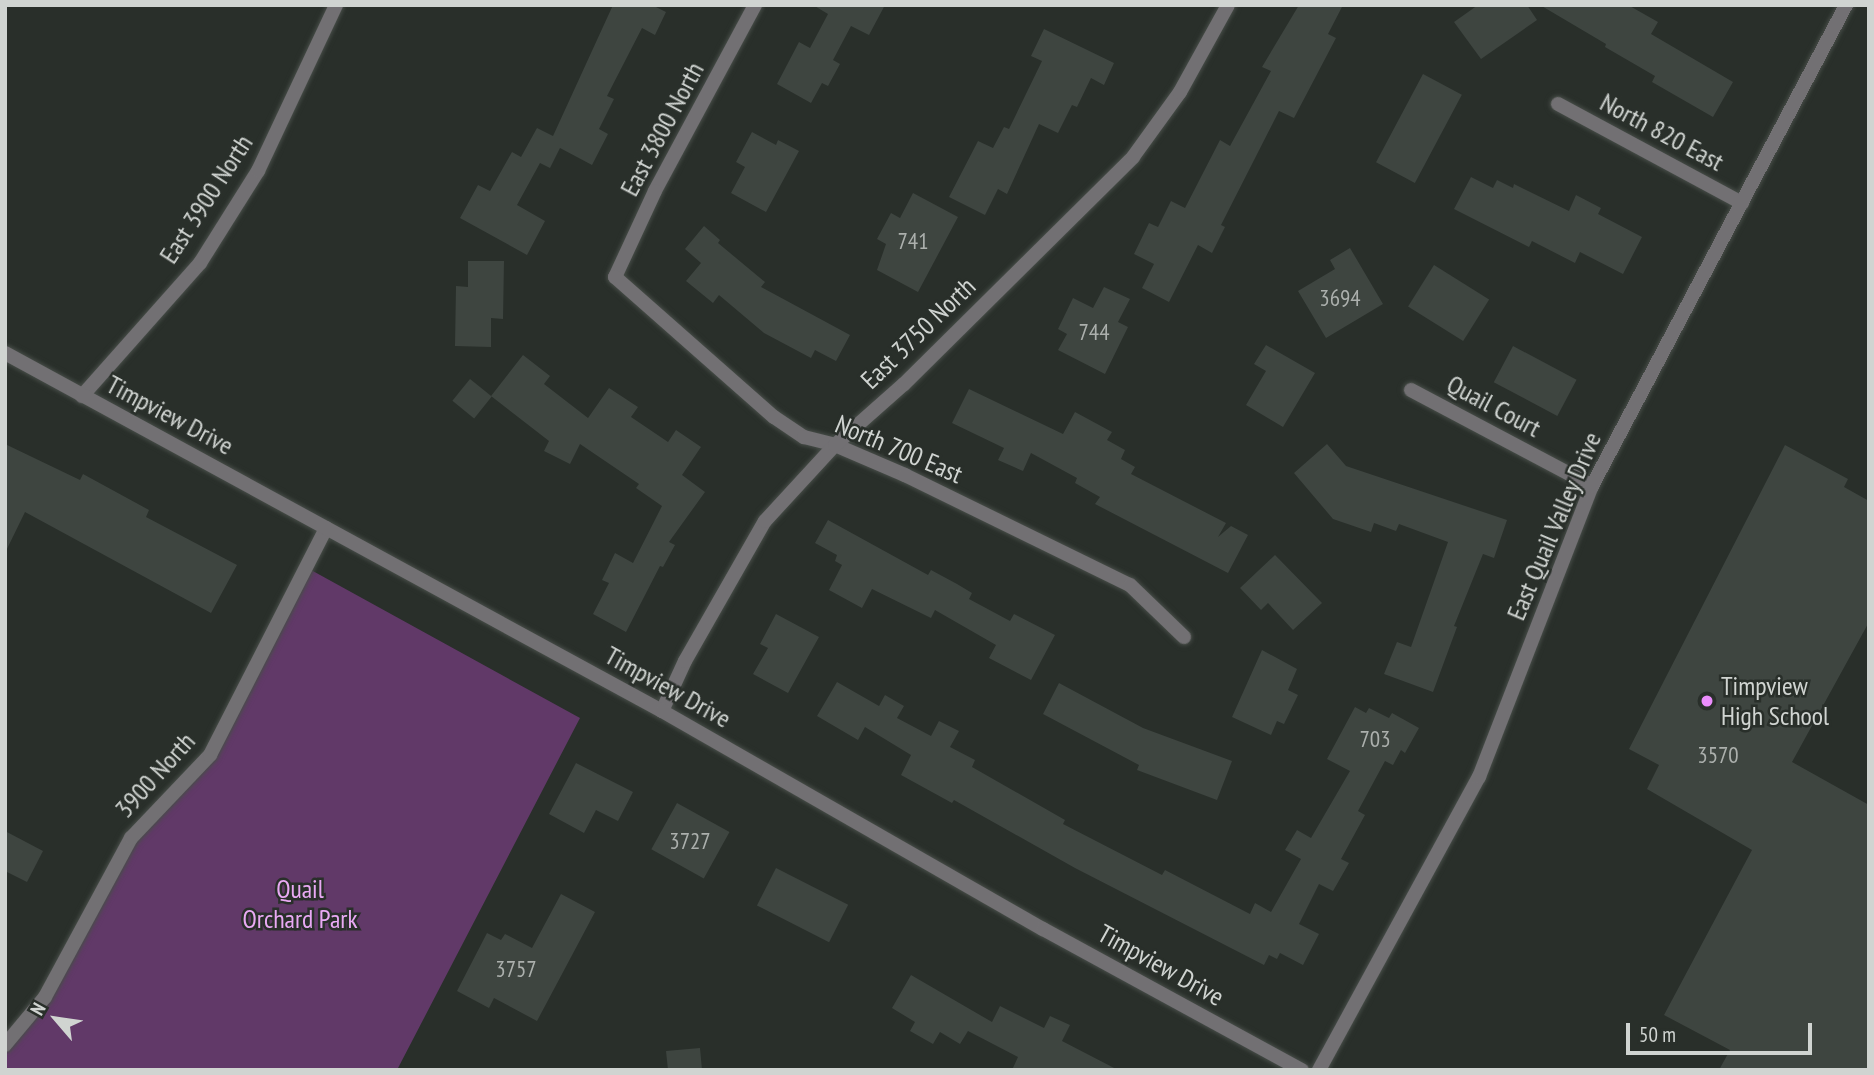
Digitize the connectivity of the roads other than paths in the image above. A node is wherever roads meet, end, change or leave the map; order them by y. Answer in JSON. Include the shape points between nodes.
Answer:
{"nodes":[{"id":1,"x":336,"y":5,"type":"edge"},
{"id":2,"x":755,"y":5,"type":"edge"},
{"id":3,"x":1228,"y":5,"type":"edge"},
{"id":4,"x":1846,"y":5,"type":"edge"},
{"id":5,"x":1558,"y":104,"type":"dead end"},
{"id":6,"x":1742,"y":203,"type":"junction"},
{"id":7,"x":615,"y":277,"type":"joint"},
{"id":8,"x":5,"y":353,"type":"edge"},
{"id":9,"x":1411,"y":390,"type":"dead end"},
{"id":10,"x":82,"y":396,"type":"junction"},
{"id":11,"x":835,"y":445,"type":"junction"},
{"id":12,"x":1592,"y":486,"type":"junction"},
{"id":13,"x":326,"y":528,"type":"junction"},
{"id":14,"x":1184,"y":637,"type":"dead end"},
{"id":15,"x":662,"y":711,"type":"junction"},
{"id":16,"x":5,"y":1045,"type":"edge"},
{"id":17,"x":1303,"y":1070,"type":"edge"},
{"id":18,"x":1319,"y":1070,"type":"edge"}],
"edges":[{"from":1,"to":10,"type":"street","name":"East 3900 North","via":[[258,171],[200,263]]},
{"from":2,"to":7,"type":"street","name":"East 3800 North","via":[[655,191]]},
{"from":3,"to":11,"type":"street","name":"East 3750 North","via":[[1180,92],[1133,157],[904,384]]},
{"from":4,"to":6,"type":"street","name":"East Quail Valley Drive"},
{"from":5,"to":6,"type":"street","name":"North 820 East"},
{"from":6,"to":12,"type":"street","name":"East Quail Valley Drive"},
{"from":7,"to":11,"type":"street","name":"North 700 East","via":[[775,417],[804,437]]},
{"from":8,"to":10,"type":"street","name":"Timpview Drive"},
{"from":9,"to":12,"type":"street","name":"Quail Court"},
{"from":10,"to":13,"type":"street","name":"Timpview Drive"},
{"from":11,"to":14,"type":"street","name":"North 700 East","via":[[1130,585]]},
{"from":11,"to":15,"type":"street","name":"East 3750 North","via":[[765,522],[685,661]]},
{"from":12,"to":18,"type":"street","name":"East Quail Valley Drive","via":[[1479,777]]},
{"from":13,"to":15,"type":"street","name":"Timpview Drive"},
{"from":13,"to":16,"type":"street","name":"3900 North","via":[[210,755],[131,838],[45,997]]},
{"from":15,"to":17,"type":"street","name":"Timpview Drive","via":[[1031,922]]}]}
